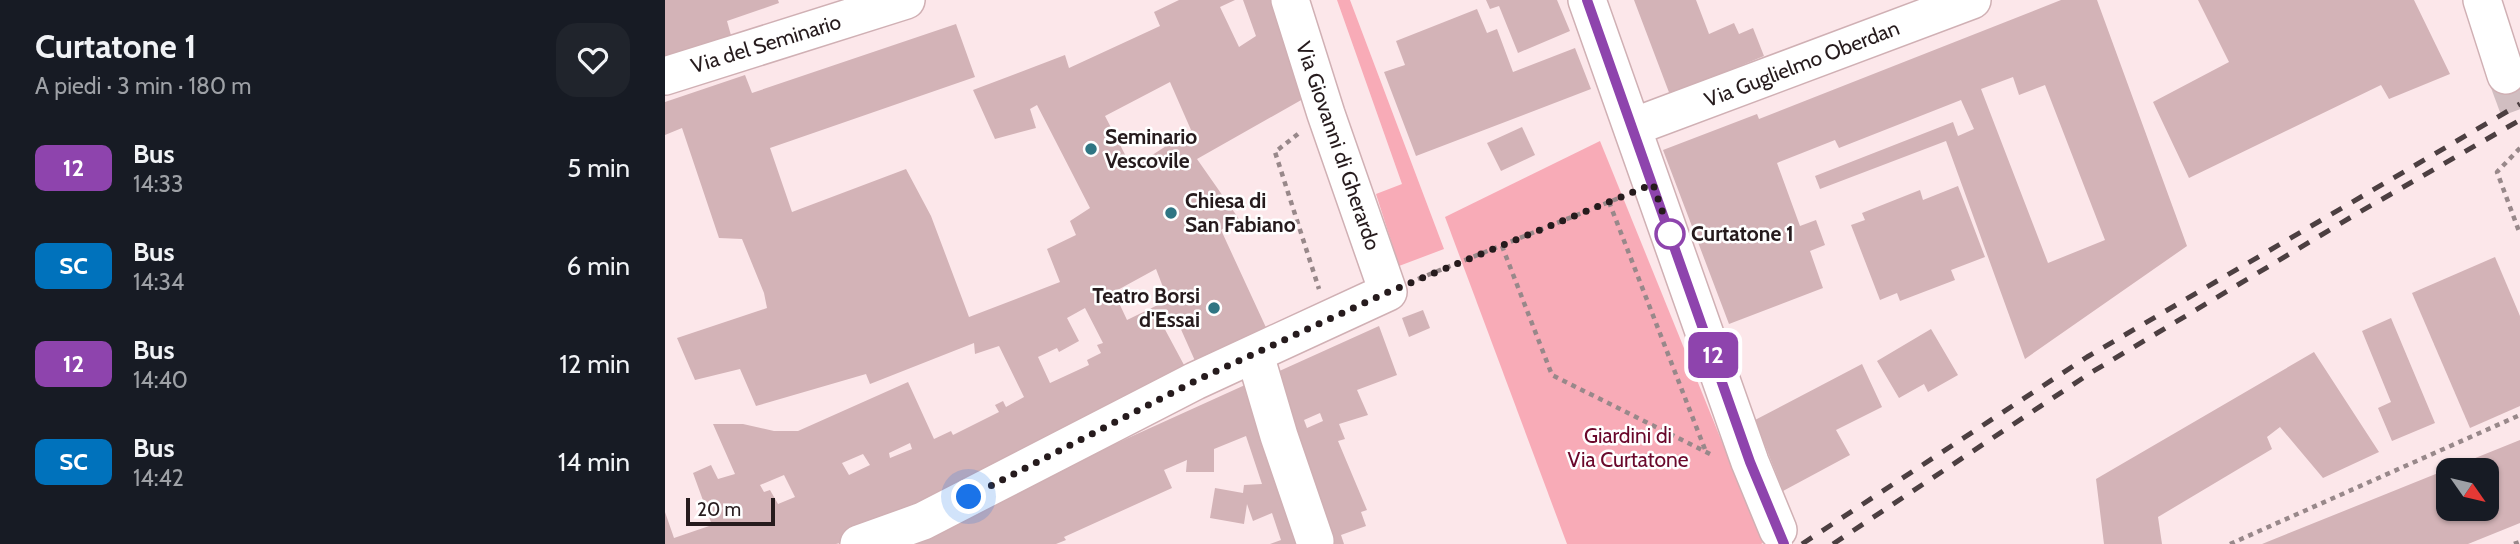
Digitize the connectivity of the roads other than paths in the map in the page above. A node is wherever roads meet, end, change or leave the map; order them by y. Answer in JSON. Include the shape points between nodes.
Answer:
{"nodes":[{"id":1,"x":906,"y":0,"type":"edge"},
{"id":2,"x":1290,"y":0,"type":"edge"},
{"id":3,"x":1587,"y":0,"type":"edge"},
{"id":4,"x":2482,"y":0,"type":"edge"},
{"id":5,"x":1964,"y":1,"type":"edge"},
{"id":6,"x":2506,"y":75,"type":"tunnel mouth"},
{"id":7,"x":665,"y":76,"type":"edge"},
{"id":8,"x":1633,"y":127,"type":"junction"},
{"id":9,"x":1255,"y":355,"type":"junction"},
{"id":10,"x":1777,"y":530,"type":"dead end"},
{"id":11,"x":1315,"y":541,"type":"dead end"},
{"id":12,"x":859,"y":544,"type":"edge"}],
"edges":[{"from":1,"to":7,"type":"street","name":"Via del Seminario"},
{"from":2,"to":9,"type":"street","name":"Via Giovanni di Gherardo","via":[[1388,292]]},
{"from":3,"to":8,"type":"street"},
{"from":4,"to":6,"type":"street"},
{"from":5,"to":8,"type":"street","name":"Via Guglielmo Oberdan"},
{"from":8,"to":10,"type":"street"},
{"from":9,"to":11,"type":"street"},
{"from":9,"to":12,"type":"street","via":[[1195,381],[923,521]]}]}
